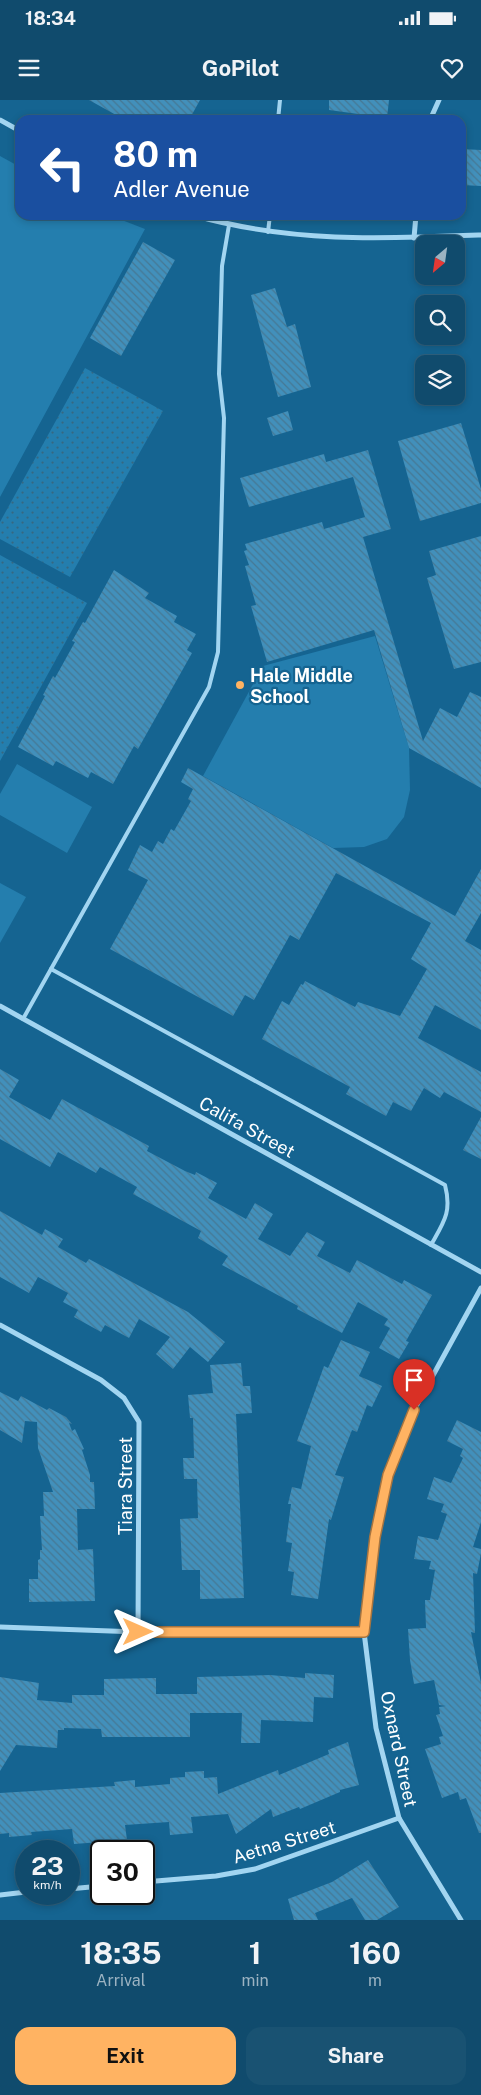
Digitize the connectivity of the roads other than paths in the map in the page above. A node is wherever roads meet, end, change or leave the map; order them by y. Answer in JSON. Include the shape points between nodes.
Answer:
{"nodes":[{"id":1,"x":280,"y":100,"type":"edge"},
{"id":2,"x":439,"y":100,"type":"edge"},
{"id":3,"x":278,"y":115,"type":"edge"},
{"id":4,"x":432,"y":115,"type":"edge"},
{"id":5,"x":0,"y":120,"type":"edge"},
{"id":6,"x":15,"y":128,"type":"edge"},
{"id":7,"x":209,"y":220,"type":"edge"},
{"id":8,"x":269,"y":220,"type":"edge"},
{"id":9,"x":416,"y":220,"type":"edge"},
{"id":10,"x":228,"y":226,"type":"junction"},
{"id":11,"x":268,"y":232,"type":"junction"},
{"id":12,"x":481,"y":235,"type":"edge"},
{"id":13,"x":414,"y":238,"type":"junction"},
{"id":14,"x":51,"y":969,"type":"junction"},
{"id":15,"x":0,"y":1006,"type":"edge"},
{"id":16,"x":22,"y":1019,"type":"junction"},
{"id":17,"x":431,"y":1245,"type":"junction"},
{"id":18,"x":481,"y":1272,"type":"edge"},
{"id":19,"x":481,"y":1288,"type":"edge"},
{"id":20,"x":0,"y":1325,"type":"edge"},
{"id":21,"x":0,"y":1627,"type":"edge"},
{"id":22,"x":138,"y":1632,"type":"junction"},
{"id":23,"x":364,"y":1632,"type":"junction"},
{"id":24,"x":399,"y":1818,"type":"junction"},
{"id":25,"x":155,"y":1881,"type":"edge"},
{"id":26,"x":15,"y":1893,"type":"edge"},
{"id":27,"x":0,"y":1895,"type":"edge"},
{"id":28,"x":461,"y":1920,"type":"edge"}],
"edges":[{"from":1,"to":3,"type":"lane"},
{"from":2,"to":4,"type":"street"},
{"from":5,"to":6,"type":"street"},
{"from":7,"to":10,"type":"street"},
{"from":8,"to":11,"type":"lane"},
{"from":9,"to":13,"type":"street"},
{"from":10,"to":11,"type":"street"},
{"from":10,"to":14,"type":"lane","via":[[222,266],[219,374],[224,418],[218,652],[209,687]]},
{"from":11,"to":13,"type":"street","via":[[317,238]]},
{"from":12,"to":13,"type":"street"},
{"from":14,"to":16,"type":"lane"},
{"from":14,"to":17,"type":"lane","via":[[445,1185],[449,1203]]},
{"from":15,"to":16,"type":"street","name":"Califa Street"},
{"from":16,"to":17,"type":"street","name":"Califa Street"},
{"from":17,"to":18,"type":"street","name":"Califa Street"},
{"from":19,"to":23,"type":"street","name":"Oxnard Street","via":[[414,1410],[388,1475],[375,1537]]},
{"from":20,"to":22,"type":"street","name":"Tiara Street","via":[[101,1380],[124,1398],[139,1422]]},
{"from":21,"to":22,"type":"street"},
{"from":22,"to":23,"type":"street"},
{"from":23,"to":24,"type":"street","name":"Oxnard Street","via":[[376,1728]]},
{"from":24,"to":25,"type":"street","name":"Aetna Street","via":[[255,1869]]},
{"from":24,"to":28,"type":"street","name":"Oxnard Street"},
{"from":26,"to":27,"type":"street"}]}
